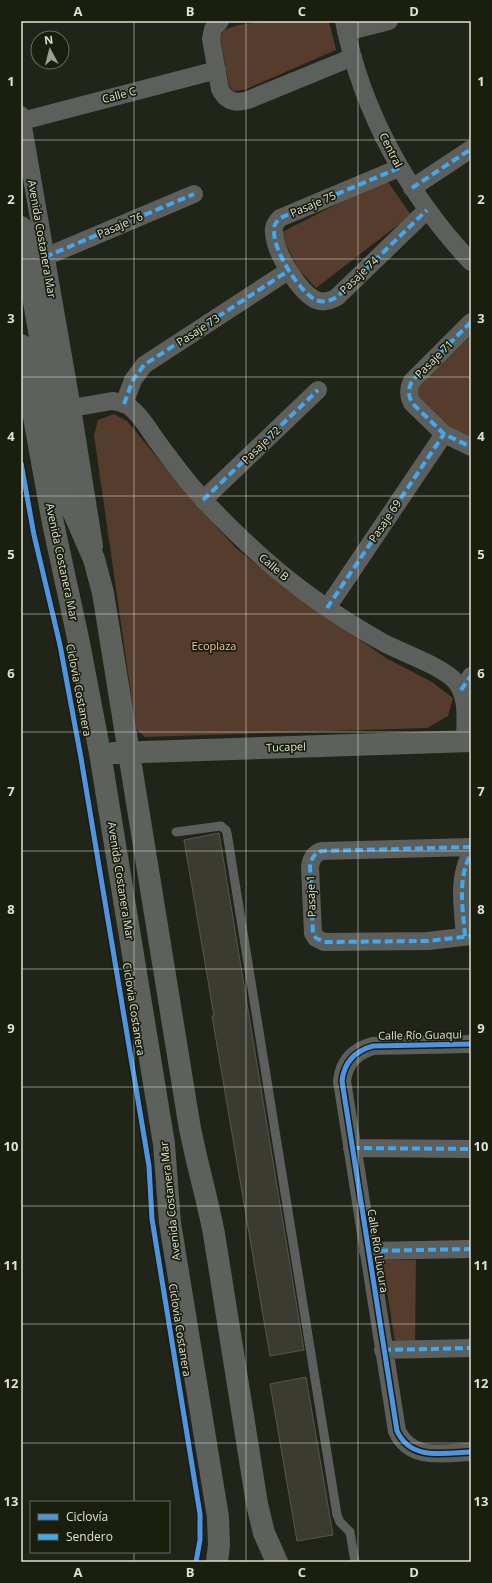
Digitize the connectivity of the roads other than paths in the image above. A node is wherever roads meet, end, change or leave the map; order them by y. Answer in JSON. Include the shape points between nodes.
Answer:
{"nodes":[{"id":1,"x":220,"y":21,"type":"edge"},
{"id":2,"x":389,"y":21,"type":"edge"},
{"id":3,"x":345,"y":27,"type":"edge"},
{"id":4,"x":353,"y":57,"type":"junction"},
{"id":5,"x":217,"y":70,"type":"junction"},
{"id":6,"x":22,"y":118,"type":"edge"},
{"id":7,"x":471,"y":149,"type":"edge"},
{"id":8,"x":399,"y":168,"type":"junction"},
{"id":9,"x":412,"y":188,"type":"junction"},
{"id":10,"x":194,"y":194,"type":"dead end"},
{"id":11,"x":427,"y":210,"type":"junction"},
{"id":12,"x":21,"y":227,"type":"edge"},
{"id":13,"x":46,"y":257,"type":"junction"},
{"id":14,"x":471,"y":262,"type":"edge"},
{"id":15,"x":288,"y":271,"type":"junction"},
{"id":16,"x":471,"y":322,"type":"edge"},
{"id":17,"x":21,"y":345,"type":"edge"},
{"id":18,"x":318,"y":390,"type":"dead end"},
{"id":19,"x":124,"y":404,"type":"junction"},
{"id":20,"x":72,"y":408,"type":"junction"},
{"id":21,"x":444,"y":434,"type":"junction"},
{"id":22,"x":471,"y":447,"type":"edge"},
{"id":23,"x":203,"y":500,"type":"junction"},
{"id":24,"x":98,"y":576,"type":"junction"},
{"id":25,"x":326,"y":608,"type":"junction"},
{"id":26,"x":466,"y":683,"type":"edge"},
{"id":27,"x":468,"y":741,"type":"edge"},
{"id":28,"x":129,"y":752,"type":"junction"},
{"id":29,"x":100,"y":753,"type":"junction"},
{"id":30,"x":176,"y":832,"type":"dead end"},
{"id":31,"x":471,"y":847,"type":"edge"},
{"id":32,"x":471,"y":854,"type":"edge"},
{"id":33,"x":468,"y":936,"type":"edge"},
{"id":34,"x":471,"y":1044,"type":"edge"},
{"id":35,"x":349,"y":1060,"type":"joint"},
{"id":36,"x":352,"y":1148,"type":"junction"},
{"id":37,"x":471,"y":1149,"type":"edge"},
{"id":38,"x":471,"y":1249,"type":"edge"},
{"id":39,"x":368,"y":1251,"type":"junction"},
{"id":40,"x":471,"y":1348,"type":"edge"},
{"id":41,"x":383,"y":1350,"type":"junction"},
{"id":42,"x":471,"y":1452,"type":"edge"},
{"id":43,"x":217,"y":1562,"type":"edge"},
{"id":44,"x":277,"y":1562,"type":"edge"},
{"id":45,"x":355,"y":1562,"type":"edge"}],
"edges":[{"from":1,"to":5,"type":"street","via":[[212,34]]},
{"from":2,"to":3,"type":"street"},
{"from":3,"to":4,"type":"street","name":"Central"},
{"from":4,"to":5,"type":"street","via":[[242,102],[231,101],[223,94]]},
{"from":4,"to":8,"type":"street","name":"Central","via":[[374,117]]},
{"from":5,"to":6,"type":"street","name":"Calle C"},
{"from":6,"to":13,"type":"street","name":"Avenida Costanera Mar"},
{"from":7,"to":9,"type":"street"},
{"from":8,"to":9,"type":"street","name":"Central"},
{"from":8,"to":15,"type":"street","name":"Pasaje 75","via":[[280,218],[275,225],[274,237]]},
{"from":9,"to":11,"type":"street","name":"Central"},
{"from":10,"to":13,"type":"street","name":"Pasaje 76"},
{"from":11,"to":14,"type":"street","name":"Central"},
{"from":11,"to":15,"type":"street","name":"Pasaje 74","via":[[331,300],[320,301],[312,297]]},
{"from":12,"to":24,"type":"main road","name":"Avenida Costanera Mar","via":[[66,487]]},
{"from":13,"to":20,"type":"street","name":"Avenida Costanera Mar"},
{"from":15,"to":19,"type":"street","name":"Pasaje 73","via":[[144,365],[133,380]]},
{"from":16,"to":21,"type":"street","name":"Pasaje 71","via":[[409,386],[409,398],[412,403]]},
{"from":17,"to":29,"type":"main road","name":"Avenida Costanera Mar","via":[[52,517]]},
{"from":18,"to":23,"type":"street","name":"Pasaje 72"},
{"from":19,"to":20,"type":"street","via":[[105,401]]},
{"from":19,"to":23,"type":"street","name":"Calle B","via":[[131,407],[141,419]]},
{"from":20,"to":24,"type":"street","name":"Avenida Costanera Mar"},
{"from":21,"to":22,"type":"street"},
{"from":21,"to":25,"type":"street","name":"Pasaje 69"},
{"from":23,"to":25,"type":"street","name":"Calle B","via":[[264,559]]},
{"from":24,"to":28,"type":"main road","name":"Avenida Costanera Mar"},
{"from":25,"to":26,"type":"street","name":"Calle B","via":[[386,644]]},
{"from":26,"to":27,"type":"street","name":"Calle B"},
{"from":27,"to":28,"type":"main road","name":"Tucapel"},
{"from":28,"to":29,"type":"main road","name":"Tucapel"},
{"from":28,"to":44,"type":"main road","name":"Avenida Costanera Mar","via":[[191,1135],[214,1234],[257,1504],[264,1534]]},
{"from":29,"to":43,"type":"main road","name":"Avenida Costanera Mar","via":[[164,1144],[170,1223],[218,1517]]},
{"from":30,"to":45,"type":"lane","via":[[221,826],[227,832],[337,1514],[340,1522],[350,1532]]},
{"from":31,"to":33,"type":"street","name":"Pasaje 1","via":[[322,851],[312,858],[310,867],[313,933],[324,942],[428,941]]},
{"from":32,"to":33,"type":"street","via":[[462,882]]},
{"from":34,"to":35,"type":"street","name":"Calle Río Guaqui","via":[[373,1046],[356,1053]]},
{"from":35,"to":36,"type":"street","name":"Calle Río Liucura","via":[[342,1081]]},
{"from":36,"to":37,"type":"street"},
{"from":36,"to":39,"type":"street","name":"Calle Río Liucura"},
{"from":38,"to":39,"type":"street"},
{"from":39,"to":41,"type":"street","name":"Calle Río Liucura"},
{"from":40,"to":41,"type":"street"},
{"from":41,"to":42,"type":"street","name":"Calle Río Liucura","via":[[400,1438],[412,1449],[426,1453]]}]}
